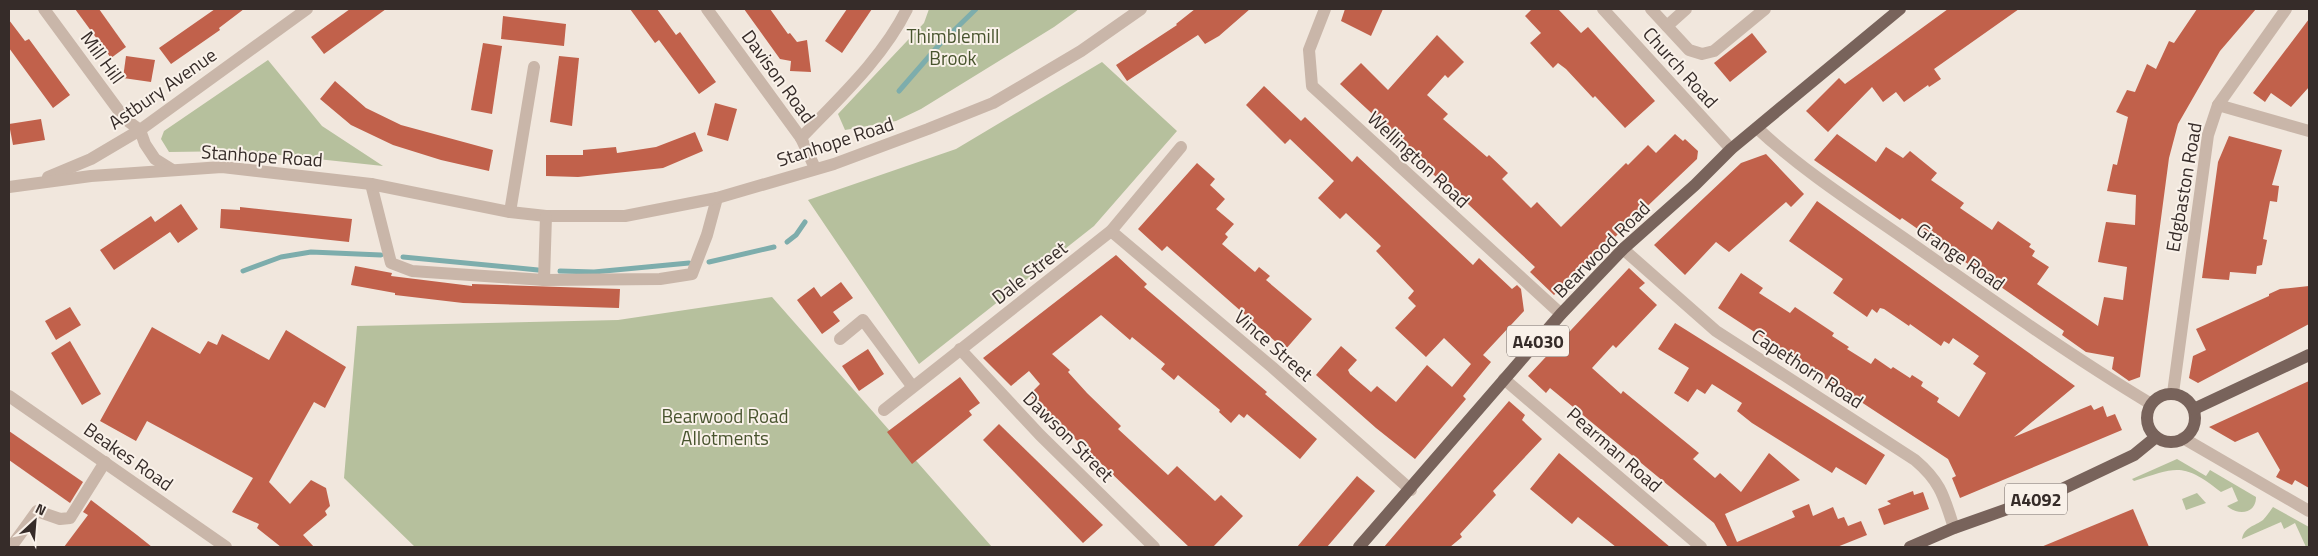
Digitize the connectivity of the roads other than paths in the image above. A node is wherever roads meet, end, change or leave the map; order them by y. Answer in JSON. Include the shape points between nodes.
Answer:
{"nodes":[{"id":1,"x":44,"y":9,"type":"edge"},
{"id":2,"x":307,"y":9,"type":"edge"},
{"id":3,"x":707,"y":9,"type":"edge"},
{"id":4,"x":907,"y":9,"type":"edge"},
{"id":5,"x":1141,"y":9,"type":"edge"},
{"id":6,"x":1325,"y":9,"type":"edge"},
{"id":7,"x":1603,"y":9,"type":"edge"},
{"id":8,"x":1650,"y":9,"type":"edge"},
{"id":9,"x":1686,"y":9,"type":"edge"},
{"id":10,"x":1764,"y":9,"type":"edge"},
{"id":11,"x":1900,"y":9,"type":"edge"},
{"id":12,"x":2286,"y":9,"type":"edge"},
{"id":13,"x":1667,"y":26,"type":"junction"},
{"id":14,"x":534,"y":67,"type":"dead end"},
{"id":15,"x":2218,"y":105,"type":"junction"},
{"id":16,"x":1758,"y":128,"type":"junction"},
{"id":17,"x":140,"y":130,"type":"junction"},
{"id":18,"x":2309,"y":131,"type":"edge"},
{"id":19,"x":801,"y":138,"type":"junction"},
{"id":20,"x":1182,"y":147,"type":"dead end"},
{"id":21,"x":1731,"y":149,"type":"junction"},
{"id":22,"x":815,"y":168,"type":"junction"},
{"id":23,"x":171,"y":169,"type":"junction"},
{"id":24,"x":31,"y":184,"type":"junction"},
{"id":25,"x":372,"y":184,"type":"junction"},
{"id":26,"x":9,"y":187,"type":"edge"},
{"id":27,"x":717,"y":198,"type":"junction"},
{"id":28,"x":510,"y":212,"type":"junction"},
{"id":29,"x":546,"y":216,"type":"junction"},
{"id":30,"x":1111,"y":230,"type":"junction"},
{"id":31,"x":1623,"y":249,"type":"junction"},
{"id":32,"x":544,"y":280,"type":"junction"},
{"id":33,"x":1561,"y":314,"type":"junction"},
{"id":34,"x":840,"y":339,"type":"dead end"},
{"id":35,"x":960,"y":349,"type":"junction"},
{"id":36,"x":2309,"y":355,"type":"edge"},
{"id":37,"x":1504,"y":379,"type":"junction"},
{"id":38,"x":912,"y":386,"type":"junction"},
{"id":39,"x":2172,"y":393,"type":"junction"},
{"id":40,"x":9,"y":396,"type":"edge"},
{"id":41,"x":2151,"y":404,"type":"junction"},
{"id":42,"x":2194,"y":409,"type":"junction"},
{"id":43,"x":884,"y":410,"type":"dead end"},
{"id":44,"x":2156,"y":437,"type":"junction"},
{"id":45,"x":2183,"y":438,"type":"junction"},
{"id":46,"x":105,"y":462,"type":"junction"},
{"id":47,"x":1411,"y":490,"type":"junction"},
{"id":48,"x":2309,"y":511,"type":"edge"},
{"id":49,"x":1954,"y":528,"type":"junction"},
{"id":50,"x":11,"y":547,"type":"edge"},
{"id":51,"x":226,"y":547,"type":"edge"},
{"id":52,"x":1154,"y":547,"type":"edge"},
{"id":53,"x":1359,"y":547,"type":"edge"},
{"id":54,"x":1701,"y":547,"type":"edge"},
{"id":55,"x":1910,"y":547,"type":"edge"}],
"edges":[{"from":1,"to":17,"type":"street","name":"Mill Hill","via":[[125,119]]},
{"from":2,"to":17,"type":"street","name":"Astbury Avenue"},
{"from":3,"to":19,"type":"street","name":"Davison Road"},
{"from":4,"to":19,"type":"street","via":[[860,76]]},
{"from":5,"to":22,"type":"street","name":"Stanhope Road","via":[[1080,51],[993,102],[928,130]]},
{"from":6,"to":33,"type":"street","name":"Wellington Road","via":[[1308,50],[1312,86]]},
{"from":7,"to":21,"type":"street","name":"Church Road"},
{"from":8,"to":13,"type":"street"},
{"from":9,"to":13,"type":"street"},
{"from":10,"to":13,"type":"street","via":[[1714,51],[1702,54],[1689,50]]},
{"from":11,"to":16,"type":"main road","name":"Bearwood Road","number":"A4030"},
{"from":12,"to":15,"type":"street","name":"Edgbaston Road"},
{"from":14,"to":28,"type":"street"},
{"from":15,"to":18,"type":"street"},
{"from":15,"to":39,"type":"street","name":"Edgbaston Road","via":[[2204,151]]},
{"from":16,"to":21,"type":"main road","name":"Bearwood Road","number":"A4030"},
{"from":16,"to":41,"type":"street","name":"Grange Road","via":[[1782,151],[1908,241],[2057,345]]},
{"from":17,"to":23,"type":"street","name":"Mill Hill","via":[[155,160]]},
{"from":17,"to":24,"type":"street","name":"Astbury Avenue","via":[[91,159]]},
{"from":19,"to":22,"type":"street","name":"Davison Road"},
{"from":20,"to":30,"type":"street","name":"Dale Street"},
{"from":21,"to":31,"type":"main road","name":"Bearwood Road","number":"A4030"},
{"from":22,"to":27,"type":"street","name":"Stanhope Road"},
{"from":23,"to":24,"type":"street","name":"Stanhope Road"},
{"from":23,"to":25,"type":"street","name":"Stanhope Road","via":[[222,168]]},
{"from":24,"to":26,"type":"street","name":"Stanhope Road"},
{"from":25,"to":28,"type":"street","name":"Stanhope Road"},
{"from":25,"to":32,"type":"street","via":[[391,263],[412,271]]},
{"from":27,"to":29,"type":"street","name":"Stanhope Road","via":[[625,216]]},
{"from":27,"to":32,"type":"street","via":[[692,274],[660,279]]},
{"from":28,"to":29,"type":"street","name":"Stanhope Road"},
{"from":29,"to":32,"type":"street"},
{"from":30,"to":35,"type":"street","name":"Dale Street"},
{"from":30,"to":47,"type":"street","name":"Vince Street"},
{"from":31,"to":33,"type":"main road","name":"Bearwood Road","number":"A4030"},
{"from":31,"to":49,"type":"street","name":"Capethorn Road","via":[[1716,331],[1932,474]]},
{"from":33,"to":37,"type":"main road","name":"Bearwood Road","number":"A4030"},
{"from":34,"to":38,"type":"street","via":[[863,320]]},
{"from":35,"to":38,"type":"street","name":"Dale Street"},
{"from":35,"to":52,"type":"street","name":"Dawson Street","via":[[1040,435]]},
{"from":36,"to":42,"type":"main road"},
{"from":37,"to":47,"type":"main road","name":"Bearwood Road","number":"A4030"},
{"from":37,"to":54,"type":"street","name":"Pearman Road"},
{"from":38,"to":43,"type":"street","name":"Dale Street"},
{"from":39,"to":41,"type":"main road","via":[[2160,396]]},
{"from":39,"to":42,"type":"main road","via":[[2187,400]]},
{"from":40,"to":46,"type":"street","name":"Beakes Road"},
{"from":41,"to":44,"type":"main road","via":[[2147,421]]},
{"from":42,"to":45,"type":"main road","via":[[2194,427]]},
{"from":44,"to":45,"type":"main road","via":[[2167,442]]},
{"from":44,"to":49,"type":"main road","number":"A4092","via":[[2134,455],[2058,491]]},
{"from":45,"to":48,"type":"street"},
{"from":46,"to":50,"type":"street","via":[[70,518],[60,519],[37,511]]},
{"from":46,"to":51,"type":"street","name":"Beakes Road"},
{"from":47,"to":53,"type":"main road","name":"Bearwood Road","number":"A4030"},
{"from":49,"to":55,"type":"main road","number":"A4092"}]}
